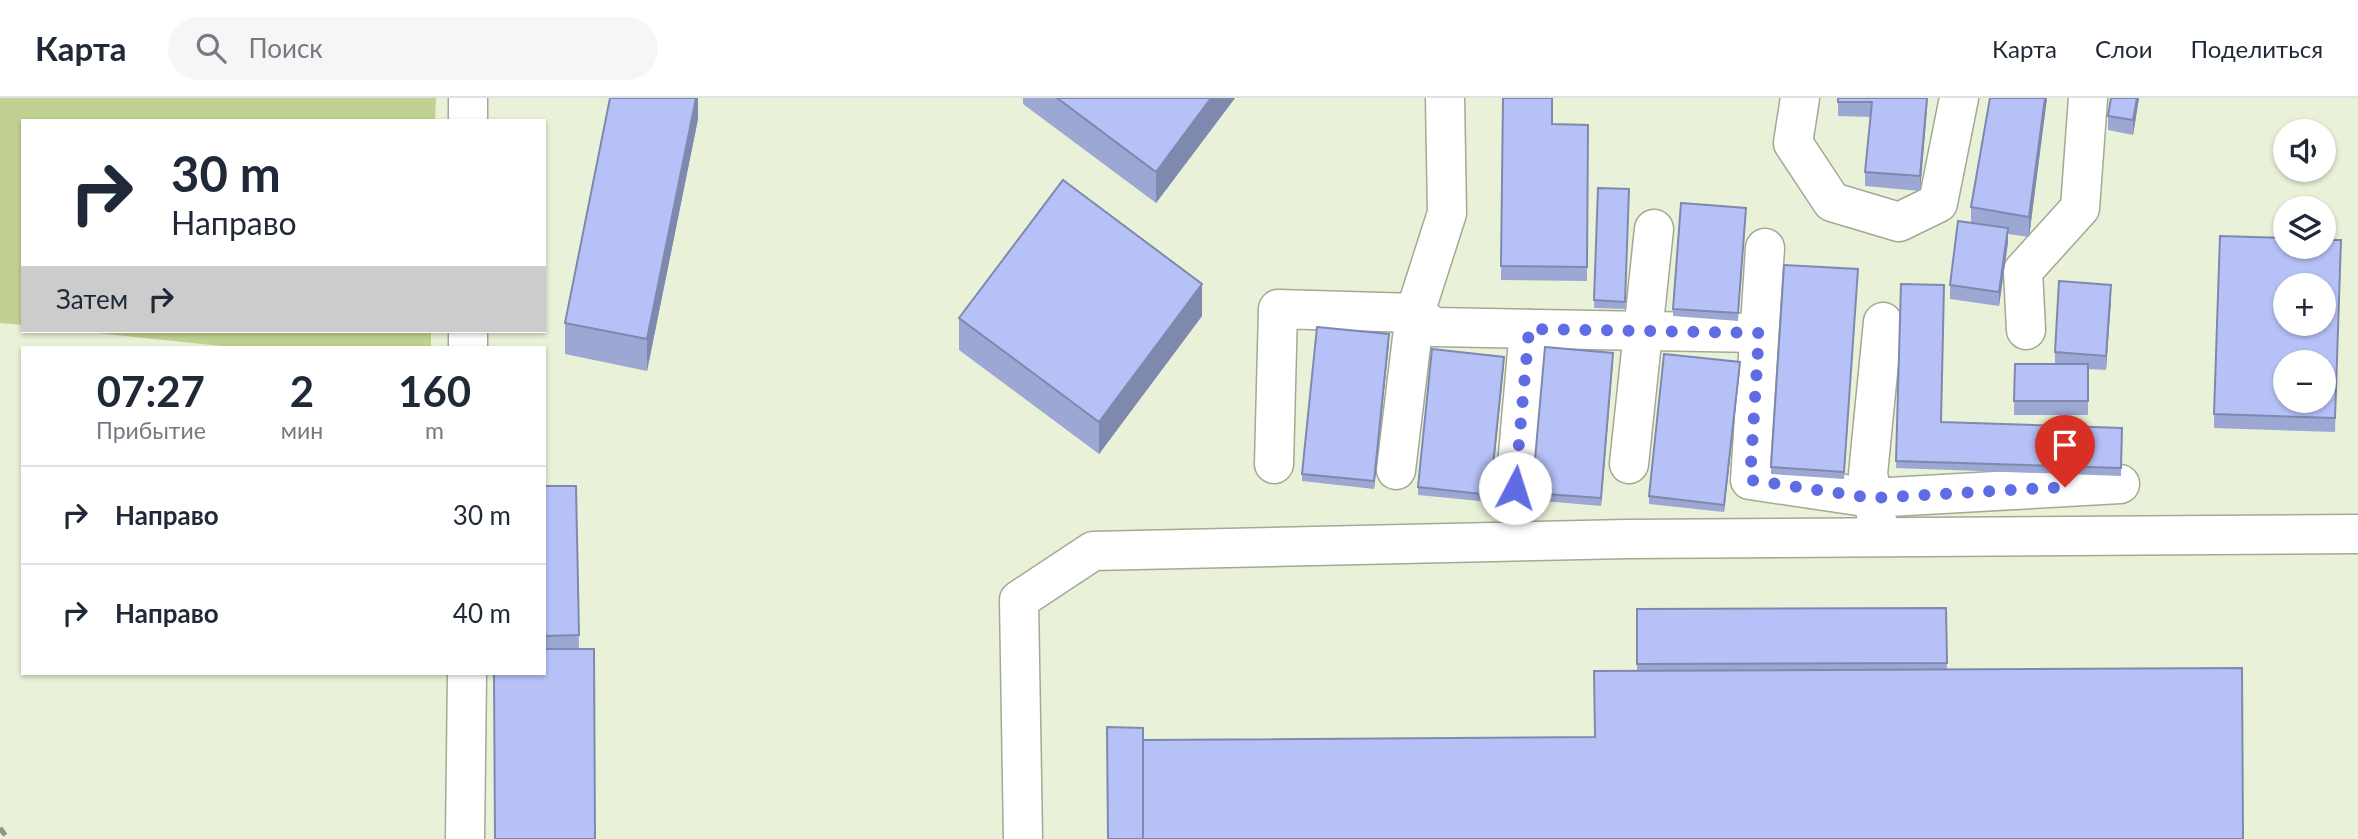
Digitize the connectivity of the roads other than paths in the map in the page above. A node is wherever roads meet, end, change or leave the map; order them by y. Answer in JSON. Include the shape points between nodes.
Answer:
{"nodes":[{"id":1,"x":468,"y":98,"type":"edge"},
{"id":2,"x":1445,"y":98,"type":"edge"},
{"id":3,"x":1800,"y":98,"type":"edge"},
{"id":4,"x":1959,"y":98,"type":"edge"},
{"id":5,"x":2088,"y":98,"type":"edge"},
{"id":6,"x":468,"y":119,"type":"edge"},
{"id":7,"x":1654,"y":229,"type":"dead end"},
{"id":8,"x":1765,"y":248,"type":"dead end"},
{"id":9,"x":1415,"y":313,"type":"junction"},
{"id":10,"x":1883,"y":322,"type":"dead end"},
{"id":11,"x":1529,"y":329,"type":"junction"},
{"id":12,"x":1645,"y":330,"type":"junction"},
{"id":13,"x":2026,"y":330,"type":"dead end"},
{"id":14,"x":1759,"y":333,"type":"junction"},
{"id":15,"x":1274,"y":464,"type":"dead end"},
{"id":16,"x":1629,"y":464,"type":"dead end"},
{"id":17,"x":1396,"y":470,"type":"dead end"},
{"id":18,"x":2120,"y":484,"type":"dead end"},
{"id":19,"x":1515,"y":488,"type":"dead end"},
{"id":20,"x":1872,"y":498,"type":"junction"},
{"id":21,"x":2358,"y":534,"type":"edge"},
{"id":22,"x":1881,"y":539,"type":"junction"},
{"id":23,"x":467,"y":675,"type":"edge"},
{"id":24,"x":465,"y":839,"type":"edge"},
{"id":25,"x":1023,"y":839,"type":"edge"}],
"edges":[{"from":1,"to":6,"type":"lane"},
{"from":2,"to":9,"type":"lane","via":[[1447,213]]},
{"from":3,"to":4,"type":"lane","via":[[1793,143],[1832,202],[1899,222],[1938,203]]},
{"from":5,"to":13,"type":"lane","via":[[2080,208],[2023,271]]},
{"from":7,"to":12,"type":"lane"},
{"from":8,"to":14,"type":"lane"},
{"from":9,"to":11,"type":"lane","via":[[1434,327]]},
{"from":9,"to":15,"type":"lane","via":[[1278,309]]},
{"from":9,"to":17,"type":"lane"},
{"from":10,"to":20,"type":"lane","via":[[1868,474]]},
{"from":11,"to":12,"type":"lane"},
{"from":11,"to":19,"type":"lane"},
{"from":12,"to":14,"type":"lane"},
{"from":12,"to":16,"type":"lane"},
{"from":14,"to":20,"type":"lane","via":[[1750,480]]},
{"from":18,"to":20,"type":"lane"},
{"from":20,"to":22,"type":"lane"},
{"from":21,"to":22,"type":"lane"},
{"from":22,"to":25,"type":"lane","via":[[1627,539],[1093,551],[1019,600]]},
{"from":23,"to":24,"type":"lane"}]}
